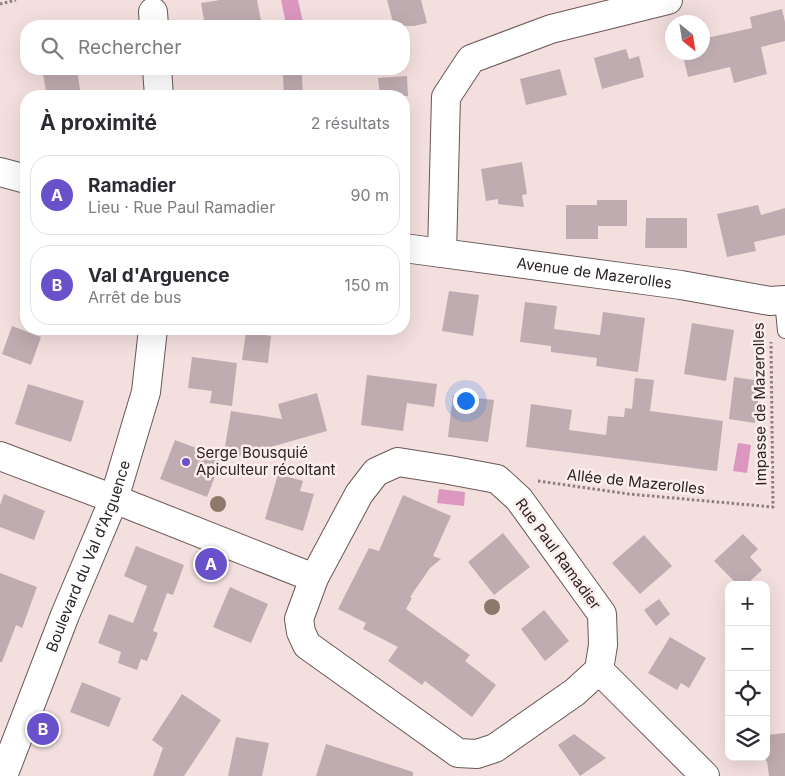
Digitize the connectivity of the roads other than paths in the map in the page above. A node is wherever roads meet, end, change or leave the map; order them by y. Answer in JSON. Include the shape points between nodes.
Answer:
{"nodes":[{"id":1,"x":668,"y":0,"type":"edge"},
{"id":2,"x":157,"y":75,"type":"edge"},
{"id":3,"x":159,"y":90,"type":"edge"},
{"id":4,"x":0,"y":172,"type":"edge"},
{"id":5,"x":20,"y":177,"type":"edge"},
{"id":6,"x":410,"y":249,"type":"edge"},
{"id":7,"x":442,"y":253,"type":"junction"},
{"id":8,"x":784,"y":300,"type":"edge"},
{"id":9,"x":785,"y":331,"type":"edge"},
{"id":10,"x":152,"y":335,"type":"edge"},
{"id":11,"x":0,"y":456,"type":"edge"},
{"id":12,"x":114,"y":498,"type":"junction"},
{"id":13,"x":314,"y":578,"type":"junction"},
{"id":14,"x":599,"y":670,"type":"junction"},
{"id":15,"x":3,"y":776,"type":"edge"},
{"id":16,"x":704,"y":776,"type":"edge"}],
"edges":[{"from":1,"to":7,"type":"street","via":[[552,29],[471,59],[446,97]]},
{"from":2,"to":3,"type":"street"},
{"from":4,"to":5,"type":"street"},
{"from":6,"to":7,"type":"street","name":"Avenue de Mazerolles"},
{"from":7,"to":8,"type":"street","name":"Avenue de Mazerolles","via":[[681,285],[770,301]]},
{"from":8,"to":9,"type":"lane"},
{"from":10,"to":12,"type":"street","name":"Boulevard du Val d'Arguence","via":[[146,392]]},
{"from":11,"to":12,"type":"street"},
{"from":12,"to":13,"type":"street"},
{"from":12,"to":15,"type":"street","name":"Boulevard du Val d'Arguence"},
{"from":13,"to":14,"type":"street","via":[[299,619],[307,645],[458,753],[478,754],[495,748],[575,692]]},
{"from":13,"to":14,"type":"street","name":"Rue Paul Ramadier","via":[[359,494],[376,472],[398,462],[497,479],[520,499],[602,614],[603,645]]},
{"from":14,"to":16,"type":"street"}]}
